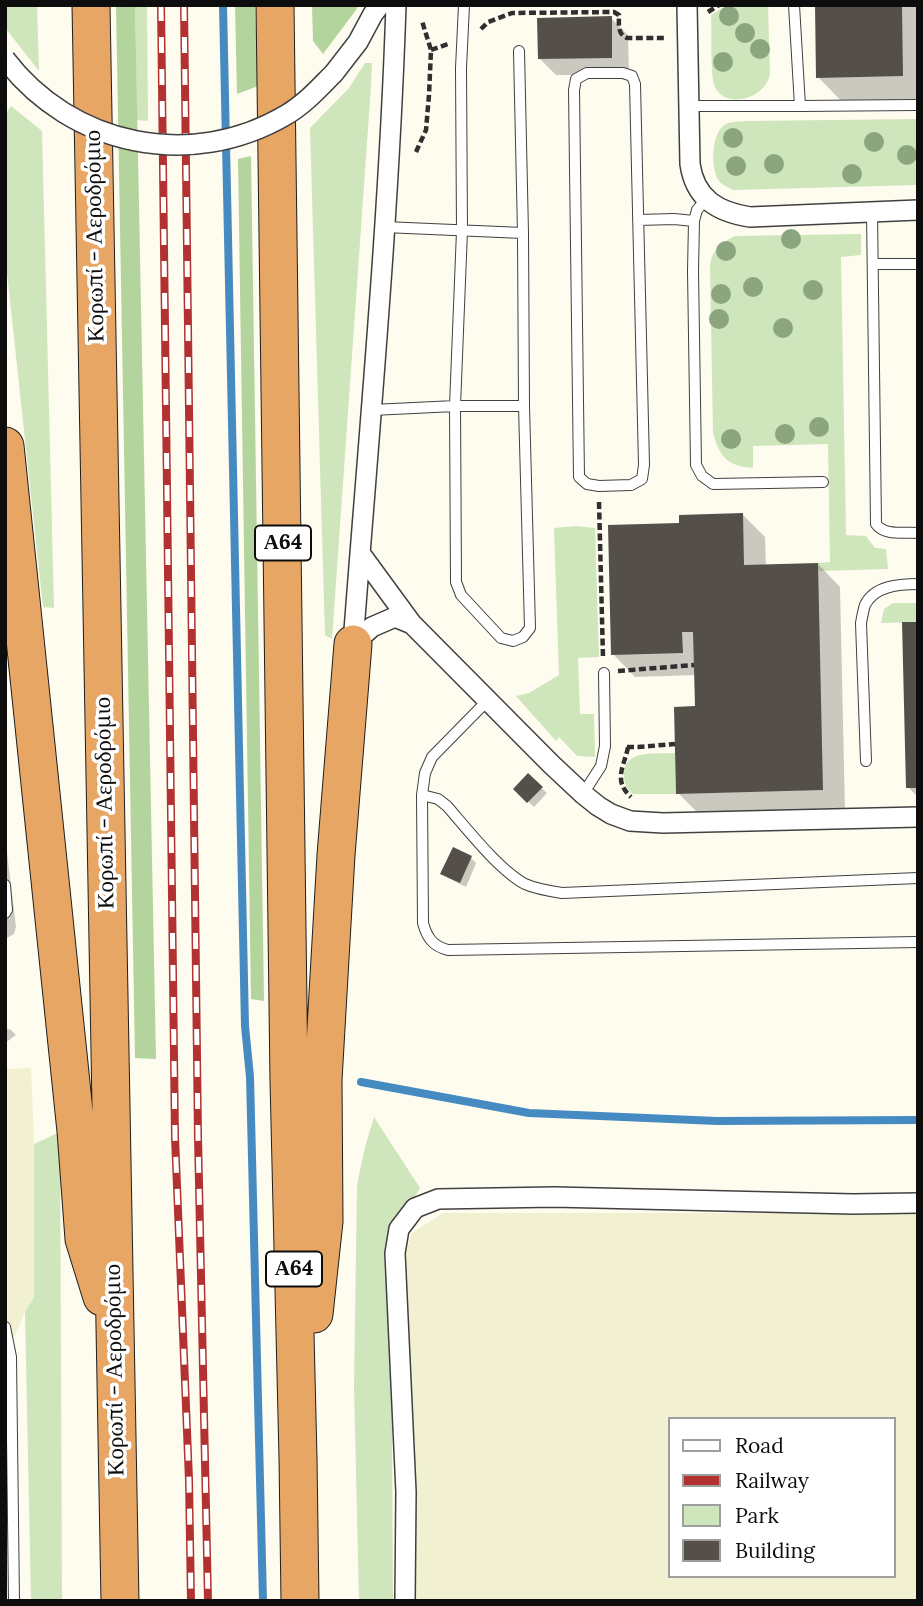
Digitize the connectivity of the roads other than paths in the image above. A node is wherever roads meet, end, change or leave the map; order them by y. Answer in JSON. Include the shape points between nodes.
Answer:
{"nodes":[{"id":1,"x":91,"y":5,"type":"edge"},
{"id":2,"x":275,"y":5,"type":"edge"},
{"id":3,"x":380,"y":5,"type":"edge"},
{"id":4,"x":396,"y":5,"type":"edge"},
{"id":5,"x":464,"y":5,"type":"edge"},
{"id":6,"x":687,"y":5,"type":"edge"},
{"id":7,"x":794,"y":5,"type":"edge"},
{"id":8,"x":519,"y":51,"type":"dead end"},
{"id":9,"x":5,"y":59,"type":"edge"},
{"id":10,"x":916,"y":105,"type":"edge"},
{"id":11,"x":689,"y":106,"type":"junction"},
{"id":12,"x":800,"y":106,"type":"junction"},
{"id":13,"x":706,"y":199,"type":"junction"},
{"id":14,"x":918,"y":210,"type":"edge"},
{"id":15,"x":872,"y":212,"type":"junction"},
{"id":16,"x":638,"y":220,"type":"junction"},
{"id":17,"x":694,"y":221,"type":"junction"},
{"id":18,"x":384,"y":227,"type":"junction"},
{"id":19,"x":462,"y":231,"type":"junction"},
{"id":20,"x":523,"y":233,"type":"junction"},
{"id":21,"x":874,"y":264,"type":"junction"},
{"id":22,"x":918,"y":264,"type":"edge"},
{"id":23,"x":455,"y":406,"type":"junction"},
{"id":24,"x":524,"y":406,"type":"junction"},
{"id":25,"x":372,"y":410,"type":"junction"},
{"id":26,"x":5,"y":446,"type":"edge"},
{"id":27,"x":823,"y":482,"type":"dead end"},
{"id":28,"x":918,"y":533,"type":"edge"},
{"id":29,"x":360,"y":553,"type":"junction"},
{"id":30,"x":918,"y":584,"type":"edge"},
{"id":31,"x":412,"y":624,"type":"junction"},
{"id":32,"x":353,"y":644,"type":"junction"},
{"id":33,"x":604,"y":673,"type":"road end"},
{"id":34,"x":488,"y":700,"type":"junction"},
{"id":35,"x":866,"y":761,"type":"dead end"},
{"id":36,"x":583,"y":794,"type":"junction"},
{"id":37,"x":422,"y":795,"type":"junction"},
{"id":38,"x":918,"y":817,"type":"edge"},
{"id":39,"x":918,"y":878,"type":"edge"},
{"id":40,"x":5,"y":885,"type":"edge"},
{"id":41,"x":5,"y":913,"type":"edge"},
{"id":42,"x":918,"y":942,"type":"edge"},
{"id":43,"x":918,"y":1203,"type":"edge"},
{"id":44,"x":5,"y":1327,"type":"edge"},
{"id":45,"x":115,"y":1338,"type":"junction"},
{"id":46,"x":298,"y":1458,"type":"junction"},
{"id":47,"x":14,"y":1601,"type":"edge"},
{"id":48,"x":120,"y":1601,"type":"edge"},
{"id":49,"x":300,"y":1601,"type":"edge"},
{"id":50,"x":405,"y":1601,"type":"edge"}],
"edges":[{"from":1,"to":45,"type":"highway","name":"Κορωπί - Αεροδρόμιο"},
{"from":2,"to":46,"type":"highway","number":"Α64"},
{"from":3,"to":9,"type":"street","bridge":true,"via":[[358,42],[312,96],[262,127],[215,142],[159,144],[103,133],[52,106]]},
{"from":4,"to":18,"type":"street"},
{"from":5,"to":19,"type":"lane"},
{"from":6,"to":11,"type":"street"},
{"from":7,"to":12,"type":"lane"},
{"from":8,"to":20,"type":"lane"},
{"from":10,"to":12,"type":"lane"},
{"from":11,"to":12,"type":"lane"},
{"from":11,"to":13,"type":"street","via":[[691,176]]},
{"from":13,"to":15,"type":"street","via":[[721,209],[750,216]]},
{"from":13,"to":17,"type":"lane"},
{"from":14,"to":15,"type":"street"},
{"from":15,"to":21,"type":"lane"},
{"from":16,"to":16,"type":"lane","via":[[635,84],[632,76],[624,73],[587,73],[576,79],[574,90],[579,477],[598,486],[631,485],[642,479]]},
{"from":16,"to":17,"type":"lane"},
{"from":17,"to":27,"type":"lane","via":[[696,465],[713,484]]},
{"from":18,"to":19,"type":"lane"},
{"from":18,"to":25,"type":"street"},
{"from":19,"to":20,"type":"lane"},
{"from":19,"to":23,"type":"lane"},
{"from":20,"to":24,"type":"lane"},
{"from":21,"to":22,"type":"lane"},
{"from":21,"to":28,"type":"lane","via":[[876,524],[884,531]]},
{"from":23,"to":24,"type":"lane"},
{"from":23,"to":24,"type":"lane","via":[[456,582],[461,595],[501,638],[513,641],[530,628]]},
{"from":23,"to":25,"type":"lane"},
{"from":25,"to":29,"type":"street"},
{"from":26,"to":45,"type":"highway","via":[[84,1239]]},
{"from":29,"to":31,"type":"street"},
{"from":29,"to":32,"type":"street"},
{"from":30,"to":35,"type":"lane","via":[[896,584],[877,592],[866,604],[860,623]]},
{"from":31,"to":32,"type":"street","via":[[395,617],[372,627]]},
{"from":31,"to":34,"type":"street"},
{"from":32,"to":46,"type":"highway","via":[[323,1080],[324,1221]]},
{"from":33,"to":36,"type":"lane","via":[[605,746],[598,773]]},
{"from":34,"to":36,"type":"street"},
{"from":34,"to":37,"type":"lane","via":[[432,757]]},
{"from":36,"to":38,"type":"street","via":[[630,821]]},
{"from":37,"to":39,"type":"lane","via":[[447,806],[511,875],[543,890],[562,893]]},
{"from":37,"to":42,"type":"lane","via":[[423,923],[431,942],[449,950]]},
{"from":40,"to":41,"type":"lane"},
{"from":43,"to":50,"type":"street","via":[[554,1197],[438,1199],[415,1208],[399,1229],[395,1253],[406,1492]]},
{"from":44,"to":47,"type":"lane","via":[[11,1357]]},
{"from":45,"to":48,"type":"highway","name":"Κορωπί - Αεροδρόμιο"},
{"from":46,"to":49,"type":"highway","number":"Α64"}]}
